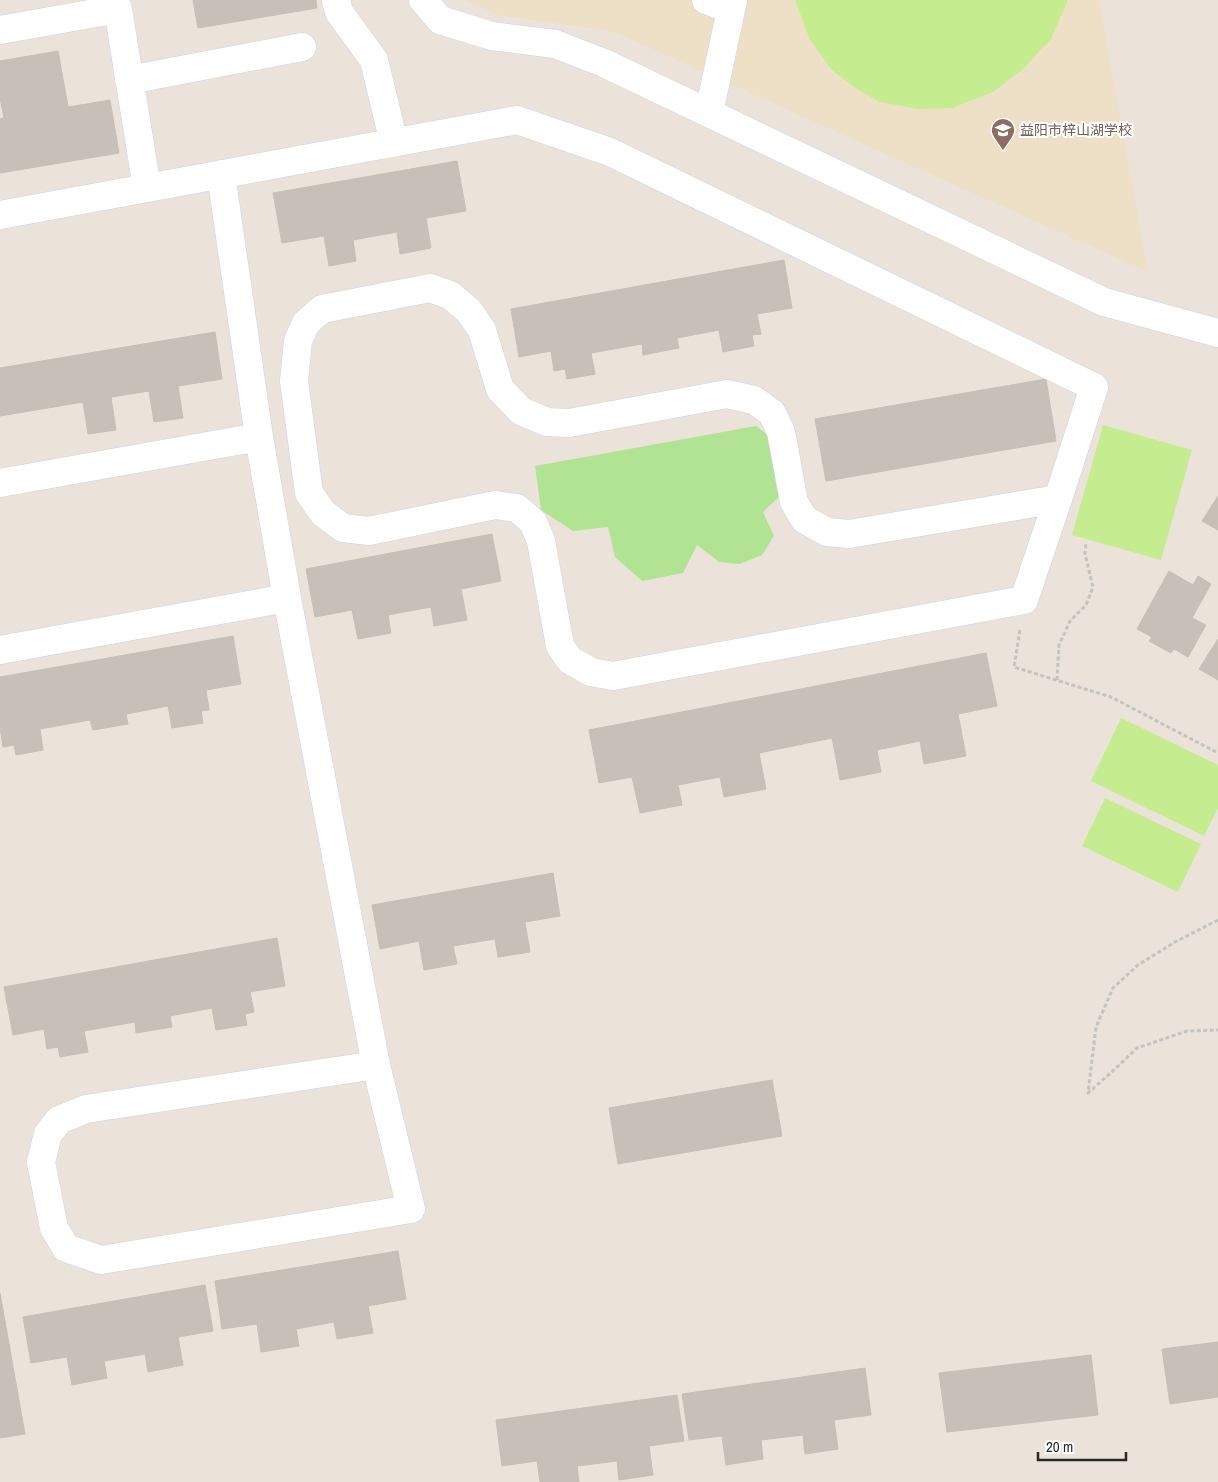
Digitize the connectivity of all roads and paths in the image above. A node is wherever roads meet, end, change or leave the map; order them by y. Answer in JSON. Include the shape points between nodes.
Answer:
{"nodes":[{"id":1,"x":336,"y":0,"type":"edge"},
{"id":2,"x":423,"y":0,"type":"edge"},
{"id":3,"x":706,"y":0,"type":"edge"},
{"id":4,"x":117,"y":4,"type":"edge"},
{"id":5,"x":732,"y":4,"type":"edge"},
{"id":6,"x":0,"y":30,"type":"edge"},
{"id":7,"x":302,"y":48,"type":"dead end"},
{"id":8,"x":129,"y":80,"type":"junction"},
{"id":9,"x":709,"y":113,"type":"junction"},
{"id":10,"x":394,"y":143,"type":"junction"},
{"id":11,"x":221,"y":174,"type":"junction"},
{"id":12,"x":147,"y":188,"type":"junction"},
{"id":13,"x":0,"y":215,"type":"edge"},
{"id":14,"x":1218,"y":334,"type":"edge"},
{"id":15,"x":260,"y":437,"type":"junction"},
{"id":16,"x":0,"y":483,"type":"edge"},
{"id":17,"x":1058,"y":498,"type":"junction"},
{"id":18,"x":1086,"y":542,"type":"dead end"},
{"id":19,"x":287,"y":598,"type":"junction"},
{"id":20,"x":1024,"y":600,"type":"junction"},
{"id":21,"x":0,"y":650,"type":"edge"},
{"id":22,"x":1057,"y":680,"type":"junction"},
{"id":23,"x":1218,"y":753,"type":"edge"},
{"id":24,"x":1218,"y":920,"type":"edge"},
{"id":25,"x":1218,"y":1030,"type":"edge"},
{"id":26,"x":376,"y":1065,"type":"junction"}],
"edges":[{"from":1,"to":10,"type":"street","via":[[339,12],[374,60]]},
{"from":2,"to":9,"type":"street","via":[[440,20],[492,36],[555,44],[604,63]]},
{"from":3,"to":5,"type":"street"},
{"from":4,"to":6,"type":"street"},
{"from":4,"to":8,"type":"street"},
{"from":5,"to":9,"type":"street"},
{"from":7,"to":8,"type":"street"},
{"from":8,"to":12,"type":"street"},
{"from":9,"to":14,"type":"street","via":[[1104,302]]},
{"from":10,"to":11,"type":"street"},
{"from":10,"to":17,"type":"street","via":[[517,120],[600,149],[1094,387]]},
{"from":11,"to":12,"type":"street"},
{"from":11,"to":15,"type":"street"},
{"from":12,"to":13,"type":"street"},
{"from":15,"to":16,"type":"street"},
{"from":15,"to":19,"type":"street"},
{"from":17,"to":20,"type":"street"},
{"from":17,"to":20,"type":"street","via":[[849,534],[827,532],[804,519],[794,502],[781,432],[772,413],[754,400],[727,394],[569,423],[547,422],[521,411],[500,389],[482,330],[469,311],[450,295],[430,288],[322,310],[306,323],[298,341],[294,382],[309,493],[323,513],[343,528],[369,531],[495,505],[517,508],[533,522],[541,541],[560,646],[570,660],[591,672],[613,676]]},
{"from":18,"to":22,"type":"path","via":[[1093,587],[1086,606],[1070,622],[1059,645]]},
{"from":19,"to":21,"type":"street"},
{"from":19,"to":26,"type":"street"},
{"from":20,"to":22,"type":"path","via":[[1014,667]]},
{"from":22,"to":23,"type":"path","via":[[1111,697]]},
{"from":24,"to":25,"type":"path","via":[[1138,965],[1113,988],[1096,1027],[1088,1093],[1136,1048],[1187,1031]]},
{"from":26,"to":26,"type":"street","via":[[86,1109],[59,1120],[48,1134],[41,1162],[54,1228],[66,1248],[101,1260],[410,1209]]}]}
